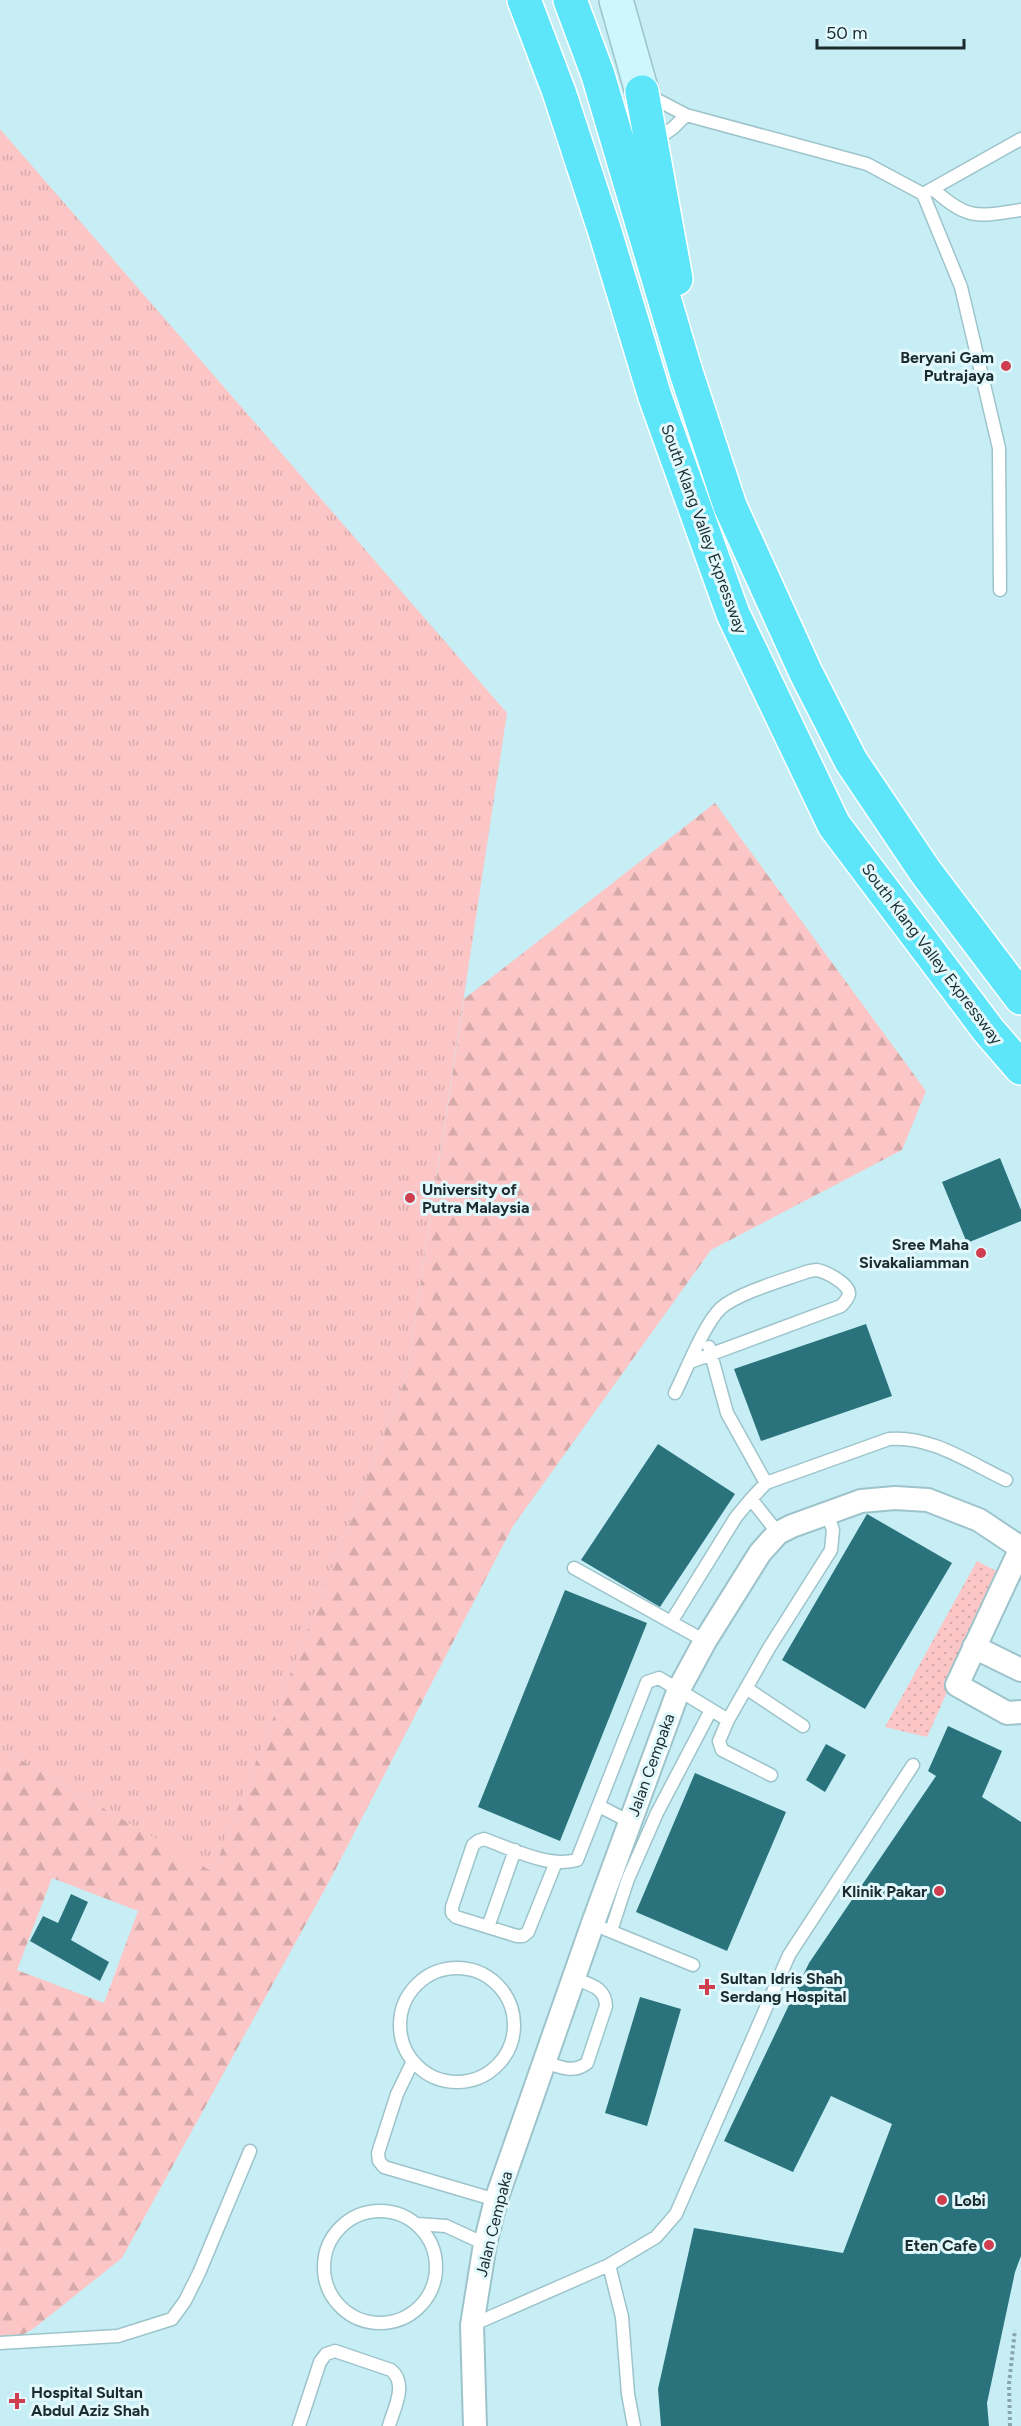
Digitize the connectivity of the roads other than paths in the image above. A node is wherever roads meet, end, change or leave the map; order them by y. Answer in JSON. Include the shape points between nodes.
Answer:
{"nodes":[{"id":1,"x":524,"y":0,"type":"edge"},
{"id":2,"x":570,"y":0,"type":"edge"},
{"id":3,"x":616,"y":0,"type":"edge"},
{"id":4,"x":642,"y":92,"type":"junction"},
{"id":5,"x":686,"y":115,"type":"junction"},
{"id":6,"x":1021,"y":139,"type":"edge"},
{"id":7,"x":652,"y":142,"type":"junction"},
{"id":8,"x":928,"y":191,"type":"junction"},
{"id":9,"x":1021,"y":210,"type":"edge"},
{"id":10,"x":686,"y":372,"type":"junction"},
{"id":11,"x":1000,"y":590,"type":"dead end"},
{"id":12,"x":1011,"y":978,"type":"edge"},
{"id":13,"x":1021,"y":998,"type":"edge"},
{"id":14,"x":1021,"y":1068,"type":"edge"},
{"id":15,"x":705,"y":1333,"type":"junction"},
{"id":16,"x":711,"y":1354,"type":"junction"},
{"id":17,"x":690,"y":1362,"type":"junction"},
{"id":18,"x":675,"y":1394,"type":"dead end"},
{"id":19,"x":1006,"y":1480,"type":"dead end"},
{"id":20,"x":766,"y":1483,"type":"junction"},
{"id":21,"x":751,"y":1499,"type":"junction"},
{"id":22,"x":827,"y":1513,"type":"junction"},
{"id":23,"x":778,"y":1533,"type":"junction"},
{"id":24,"x":1021,"y":1548,"type":"edge"},
{"id":25,"x":574,"y":1568,"type":"dead end"},
{"id":26,"x":671,"y":1622,"type":"junction"},
{"id":27,"x":705,"y":1641,"type":"junction"},
{"id":28,"x":974,"y":1647,"type":"junction"},
{"id":29,"x":1021,"y":1670,"type":"edge"},
{"id":30,"x":746,"y":1688,"type":"junction"},
{"id":31,"x":679,"y":1689,"type":"junction"},
{"id":32,"x":711,"y":1710,"type":"junction"},
{"id":33,"x":1021,"y":1712,"type":"edge"},
{"id":34,"x":728,"y":1720,"type":"junction"},
{"id":35,"x":803,"y":1726,"type":"dead end"},
{"id":36,"x":914,"y":1766,"type":"dead end"},
{"id":37,"x":771,"y":1775,"type":"dead end"},
{"id":38,"x":598,"y":1806,"type":"junction"},
{"id":39,"x":630,"y":1822,"type":"junction"},
{"id":40,"x":515,"y":1850,"type":"junction"},
{"id":41,"x":556,"y":1862,"type":"junction"},
{"id":42,"x":488,"y":1927,"type":"junction"},
{"id":43,"x":602,"y":1927,"type":"junction"},
{"id":44,"x":693,"y":1965,"type":"dead end"},
{"id":45,"x":574,"y":1978,"type":"junction"},
{"id":46,"x":413,"y":2061,"type":"junction"},
{"id":47,"x":544,"y":2062,"type":"junction"},
{"id":48,"x":250,"y":2151,"type":"dead end"},
{"id":49,"x":496,"y":2200,"type":"junction"},
{"id":50,"x":417,"y":2224,"type":"junction"},
{"id":51,"x":486,"y":2244,"type":"junction"},
{"id":52,"x":609,"y":2265,"type":"junction"},
{"id":53,"x":472,"y":2325,"type":"junction"},
{"id":54,"x":0,"y":2343,"type":"edge"},
{"id":55,"x":299,"y":2426,"type":"edge"},
{"id":56,"x":389,"y":2426,"type":"edge"},
{"id":57,"x":475,"y":2426,"type":"edge"},
{"id":58,"x":634,"y":2426,"type":"edge"}],
"edges":[{"from":1,"to":14,"type":"highway","name":"South Klang Valley Expressway","via":[[605,231],[655,397],[733,614],[834,825]]},
{"from":2,"to":10,"type":"highway","name":"South Klang Valley Expressway","via":[[598,75]]},
{"from":3,"to":4,"type":"main road"},
{"from":4,"to":5,"type":"lane"},
{"from":4,"to":7,"type":"highway"},
{"from":5,"to":7,"type":"lane"},
{"from":5,"to":8,"type":"lane","via":[[867,164]]},
{"from":6,"to":8,"type":"lane"},
{"from":7,"to":10,"type":"highway","via":[[672,253]]},
{"from":8,"to":9,"type":"lane","via":[[971,214]]},
{"from":8,"to":11,"type":"lane","via":[[961,287],[999,448]]},
{"from":10,"to":12,"type":"highway","name":"South Klang Valley Expressway","via":[[730,506],[851,761],[925,871]]},
{"from":12,"to":13,"type":"highway","name":"South Klang Valley Expressway"},
{"from":15,"to":16,"type":"lane"},
{"from":15,"to":16,"type":"lane","via":[[715,1315],[732,1300],[806,1272],[824,1272],[847,1287],[849,1293],[841,1306]]},
{"from":15,"to":17,"type":"lane"},
{"from":16,"to":17,"type":"lane"},
{"from":16,"to":20,"type":"lane","via":[[727,1413]]},
{"from":17,"to":18,"type":"lane"},
{"from":19,"to":20,"type":"lane","via":[[906,1437],[889,1439]]},
{"from":20,"to":21,"type":"lane"},
{"from":21,"to":23,"type":"lane"},
{"from":21,"to":26,"type":"lane"},
{"from":22,"to":23,"type":"street","name":"Jalan Cempaka"},
{"from":22,"to":24,"type":"street","name":"Jalan Cempaka","via":[[861,1500],[928,1500],[979,1520]]},
{"from":22,"to":30,"type":"lane","via":[[833,1530],[831,1550]]},
{"from":23,"to":27,"type":"street","name":"Jalan Cempaka","via":[[760,1553]]},
{"from":24,"to":28,"type":"street","name":"Jalan Cempaka"},
{"from":25,"to":26,"type":"lane"},
{"from":26,"to":27,"type":"lane"},
{"from":27,"to":31,"type":"street","name":"Jalan Cempaka"},
{"from":28,"to":29,"type":"street"},
{"from":28,"to":33,"type":"street","name":"Jalan Cempaka","via":[[957,1684],[1007,1713]]},
{"from":30,"to":34,"type":"lane"},
{"from":30,"to":35,"type":"lane"},
{"from":31,"to":32,"type":"lane"},
{"from":31,"to":38,"type":"lane","via":[[659,1678],[647,1682]]},
{"from":31,"to":39,"type":"street","name":"Jalan Cempaka"},
{"from":32,"to":34,"type":"lane"},
{"from":32,"to":43,"type":"lane"},
{"from":34,"to":37,"type":"lane","via":[[719,1741],[722,1750]]},
{"from":36,"to":52,"type":"lane","via":[[789,1954],[676,2214],[656,2237]]},
{"from":38,"to":39,"type":"lane"},
{"from":38,"to":41,"type":"lane","via":[[577,1860]]},
{"from":39,"to":43,"type":"street","name":"Jalan Cempaka"},
{"from":40,"to":41,"type":"lane"},
{"from":40,"to":42,"type":"lane"},
{"from":40,"to":42,"type":"lane","via":[[484,1839],[473,1845],[452,1907],[456,1917]]},
{"from":41,"to":42,"type":"lane","via":[[528,1932],[517,1936]]},
{"from":43,"to":44,"type":"lane"},
{"from":43,"to":45,"type":"street","name":"Jalan Cempaka"},
{"from":45,"to":47,"type":"street","name":"Jalan Cempaka"},
{"from":45,"to":47,"type":"lane","via":[[600,1989],[606,1996],[587,2064],[570,2070]]},
{"from":46,"to":46,"type":"lane","via":[[400,2028],[402,2010],[421,1980],[454,1968],[472,1970],[501,1989],[511,2007],[514,2026],[510,2046],[500,2063],[484,2076],[466,2082],[446,2082]]},
{"from":46,"to":49,"type":"lane","via":[[397,2094],[378,2153],[379,2161],[384,2167]]},
{"from":47,"to":49,"type":"street","name":"Jalan Cempaka"},
{"from":48,"to":54,"type":"lane","via":[[199,2273],[172,2319],[118,2336]]},
{"from":49,"to":51,"type":"street","name":"Jalan Cempaka"},
{"from":50,"to":50,"type":"lane","via":[[430,2240],[436,2258],[435,2278],[428,2296],[415,2311],[398,2321],[378,2324],[359,2320],[342,2309],[331,2296],[324,2262],[328,2244],[338,2229],[367,2211],[385,2210]]},
{"from":50,"to":51,"type":"lane","via":[[446,2226]]},
{"from":51,"to":53,"type":"street","name":"Jalan Cempaka"},
{"from":52,"to":53,"type":"lane"},
{"from":52,"to":58,"type":"lane","via":[[622,2317]]},
{"from":53,"to":57,"type":"street","name":"Jalan Cempaka"},
{"from":55,"to":56,"type":"lane","via":[[320,2362],[335,2351],[392,2370],[398,2376],[401,2385]]}]}
